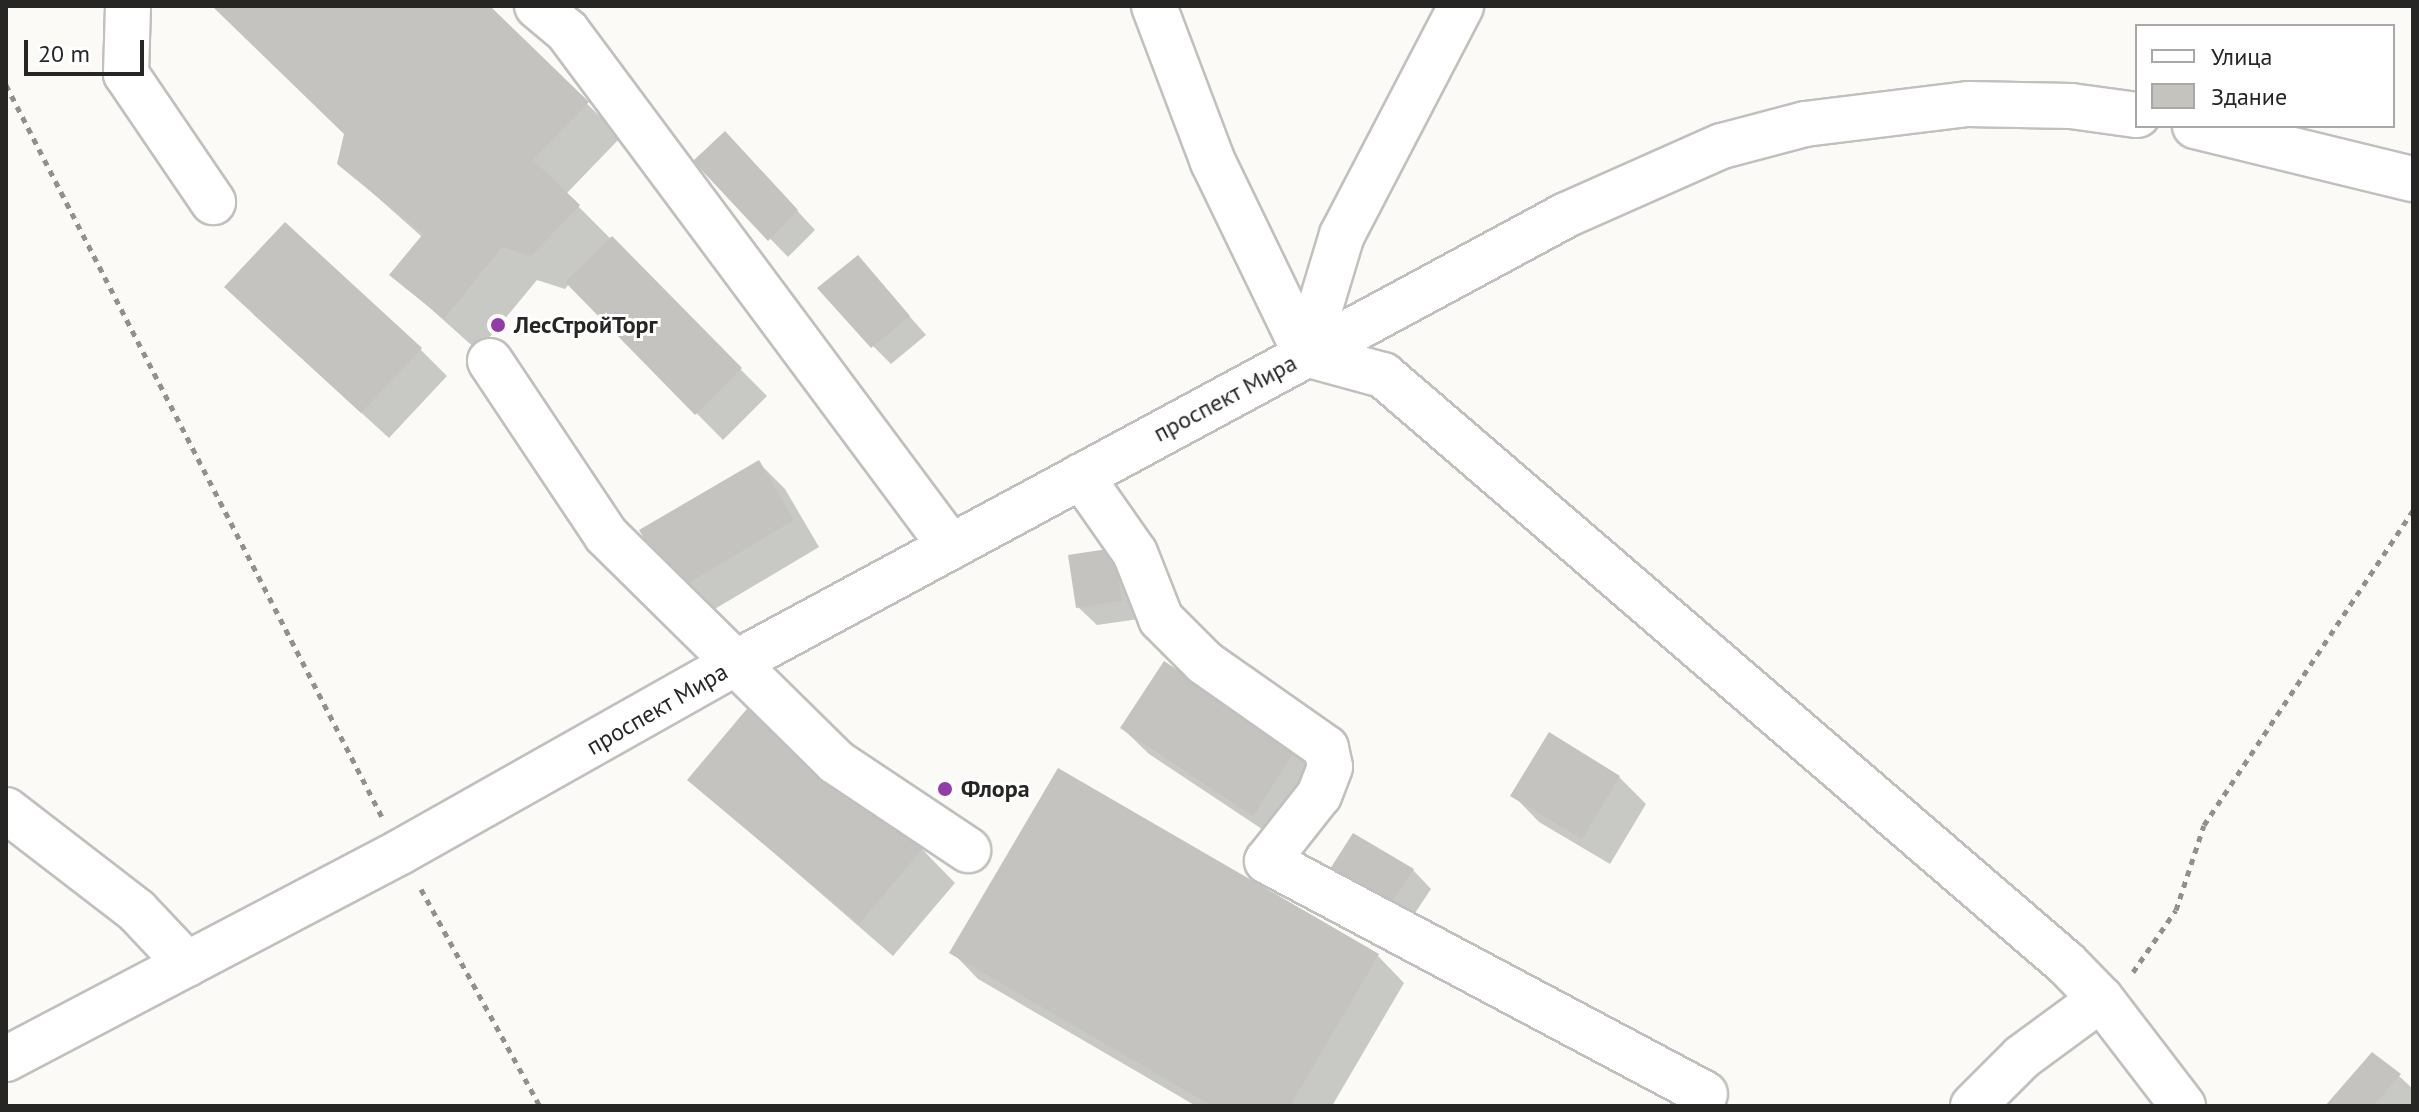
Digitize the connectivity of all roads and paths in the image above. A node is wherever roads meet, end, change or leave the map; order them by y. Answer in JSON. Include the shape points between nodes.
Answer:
{"nodes":[{"id":1,"x":128,"y":6,"type":"edge"},
{"id":2,"x":537,"y":6,"type":"edge"},
{"id":3,"x":1154,"y":6,"type":"edge"},
{"id":4,"x":1461,"y":6,"type":"edge"},
{"id":5,"x":6,"y":85,"type":"edge"},
{"id":6,"x":2135,"y":115,"type":"edge"},
{"id":7,"x":2203,"y":128,"type":"edge"},
{"id":8,"x":2413,"y":179,"type":"edge"},
{"id":9,"x":213,"y":202,"type":"dead end"},
{"id":10,"x":1306,"y":354,"type":"junction"},
{"id":11,"x":490,"y":361,"type":"dead end"},
{"id":12,"x":1081,"y":476,"type":"junction"},
{"id":13,"x":2413,"y":510,"type":"edge"},
{"id":14,"x":951,"y":547,"type":"junction"},
{"id":15,"x":737,"y":662,"type":"junction"},
{"id":16,"x":6,"y":810,"type":"edge"},
{"id":17,"x":968,"y":850,"type":"dead end"},
{"id":18,"x":400,"y":852,"type":"junction"},
{"id":19,"x":187,"y":964,"type":"junction"},
{"id":20,"x":2101,"y":999,"type":"junction"},
{"id":21,"x":6,"y":1059,"type":"edge"},
{"id":22,"x":1705,"y":1094,"type":"dead end"},
{"id":23,"x":540,"y":1106,"type":"edge"},
{"id":24,"x":1973,"y":1106,"type":"edge"},
{"id":25,"x":2183,"y":1106,"type":"edge"}],
"edges":[{"from":1,"to":9,"type":"street","via":[[126,74]]},
{"from":2,"to":14,"type":"street","via":[[567,31]]},
{"from":3,"to":10,"type":"street","via":[[1213,162]]},
{"from":4,"to":10,"type":"street","via":[[1342,235]]},
{"from":5,"to":18,"type":"path"},
{"from":6,"to":10,"type":"street","name":"проспект Мира","via":[[2071,106],[1968,104],[1805,124],[1722,146],[1566,215]]},
{"from":7,"to":8,"type":"street"},
{"from":10,"to":12,"type":"street","name":"проспект Мира"},
{"from":10,"to":20,"type":"street","via":[[1383,375],[2066,963]]},
{"from":11,"to":15,"type":"street","via":[[606,535]]},
{"from":12,"to":14,"type":"street","name":"проспект Мира"},
{"from":12,"to":22,"type":"street","via":[[1135,553],[1161,619],[1205,663],[1326,748],[1330,767],[1319,795],[1267,861]]},
{"from":13,"to":20,"type":"path","via":[[2204,825],[2176,910],[2144,963]]},
{"from":14,"to":15,"type":"street","name":"проспект Мира"},
{"from":15,"to":17,"type":"street","via":[[836,762]]},
{"from":15,"to":18,"type":"street","name":"проспект Мира"},
{"from":16,"to":19,"type":"street","via":[[137,911]]},
{"from":18,"to":19,"type":"street","name":"проспект Мира"},
{"from":18,"to":23,"type":"path"},
{"from":19,"to":21,"type":"street","name":"проспект Мира"},
{"from":20,"to":24,"type":"street","via":[[2022,1057]]},
{"from":20,"to":25,"type":"street"}]}
